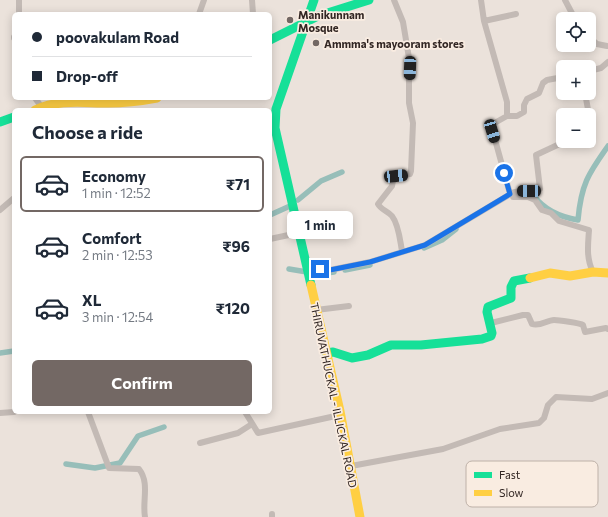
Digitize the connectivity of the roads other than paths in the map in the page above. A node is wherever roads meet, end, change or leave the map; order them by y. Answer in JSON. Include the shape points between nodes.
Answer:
{"nodes":[{"id":1,"x":19,"y":0,"type":"edge"},
{"id":2,"x":204,"y":0,"type":"edge"},
{"id":3,"x":252,"y":0,"type":"edge"},
{"id":4,"x":314,"y":0,"type":"edge"},
{"id":5,"x":368,"y":0,"type":"edge"},
{"id":6,"x":394,"y":0,"type":"edge"},
{"id":7,"x":481,"y":0,"type":"edge"},
{"id":8,"x":565,"y":0,"type":"edge"},
{"id":9,"x":19,"y":12,"type":"edge"},
{"id":10,"x":200,"y":12,"type":"edge"},
{"id":11,"x":253,"y":12,"type":"edge"},
{"id":12,"x":571,"y":12,"type":"edge"},
{"id":13,"x":516,"y":14,"type":"dead end"},
{"id":14,"x":307,"y":21,"type":"junction"},
{"id":15,"x":484,"y":21,"type":"junction"},
{"id":16,"x":272,"y":39,"type":"edge"},
{"id":17,"x":596,"y":43,"type":"edge"},
{"id":18,"x":608,"y":45,"type":"edge"},
{"id":19,"x":608,"y":62,"type":"edge"},
{"id":20,"x":596,"y":69,"type":"edge"},
{"id":21,"x":556,"y":78,"type":"edge"},
{"id":22,"x":150,"y":100,"type":"edge"},
{"id":23,"x":92,"y":106,"type":"edge"},
{"id":24,"x":44,"y":108,"type":"edge"},
{"id":25,"x":507,"y":116,"type":"junction"},
{"id":26,"x":12,"y":118,"type":"edge"},
{"id":27,"x":0,"y":122,"type":"edge"},
{"id":28,"x":556,"y":146,"type":"edge"},
{"id":29,"x":512,"y":194,"type":"junction"},
{"id":30,"x":12,"y":200,"type":"edge"},
{"id":31,"x":0,"y":210,"type":"edge"},
{"id":32,"x":298,"y":233,"type":"junction"},
{"id":33,"x":272,"y":240,"type":"edge"},
{"id":34,"x":402,"y":251,"type":"junction"},
{"id":35,"x":306,"y":269,"type":"junction"},
{"id":36,"x":593,"y":272,"type":"junction"},
{"id":37,"x":608,"y":273,"type":"edge"},
{"id":38,"x":349,"y":306,"type":"dead end"},
{"id":39,"x":316,"y":310,"type":"junction"},
{"id":40,"x":491,"y":323,"type":"junction"},
{"id":41,"x":608,"y":329,"type":"edge"},
{"id":42,"x":326,"y":353,"type":"junction"},
{"id":43,"x":608,"y":393,"type":"edge"},
{"id":44,"x":12,"y":412,"type":"edge"},
{"id":45,"x":0,"y":413,"type":"edge"},
{"id":46,"x":89,"y":414,"type":"edge"},
{"id":47,"x":246,"y":414,"type":"edge"},
{"id":48,"x":340,"y":415,"type":"junction"},
{"id":49,"x":252,"y":424,"type":"junction"},
{"id":50,"x":200,"y":443,"type":"dead end"},
{"id":51,"x":350,"y":466,"type":"junction"},
{"id":52,"x":145,"y":517,"type":"edge"},
{"id":53,"x":360,"y":517,"type":"edge"}],
"edges":[{"from":1,"to":9,"type":"street"},
{"from":2,"to":10,"type":"street"},
{"from":3,"to":11,"type":"street"},
{"from":4,"to":14,"type":"street","name":"THIRUVATHUCKAL - ILLICKAL ROAD"},
{"from":5,"to":14,"type":"street"},
{"from":6,"to":34,"type":"street","via":[[403,22],[409,52],[409,103],[413,122],[411,171],[394,176],[392,186],[378,204],[392,215],[396,222]]},
{"from":7,"to":15,"type":"street"},
{"from":8,"to":12,"type":"street"},
{"from":13,"to":15,"type":"street"},
{"from":14,"to":16,"type":"street"},
{"from":14,"to":32,"type":"street","name":"THIRUVATHUCKAL - ILLICKAL ROAD","via":[[275,117],[275,128]]},
{"from":15,"to":25,"type":"street","via":[[507,102]]},
{"from":17,"to":18,"type":"street"},
{"from":19,"to":20,"type":"street"},
{"from":21,"to":25,"type":"street","via":[[543,83],[539,93],[527,99],[524,112],[517,116]]},
{"from":22,"to":23,"type":"street"},
{"from":23,"to":24,"type":"street","via":[[66,102]]},
{"from":25,"to":29,"type":"street","via":[[491,124]]},
{"from":26,"to":27,"type":"street"},
{"from":28,"to":29,"type":"street","via":[[536,155],[540,189],[516,191]]},
{"from":29,"to":34,"type":"street","via":[[432,242]]},
{"from":29,"to":36,"type":"street","via":[[535,200],[542,210],[551,213],[560,221],[589,230],[587,254]]},
{"from":30,"to":31,"type":"street"},
{"from":32,"to":33,"type":"street"},
{"from":32,"to":35,"type":"street","name":"THIRUVATHUCKAL - ILLICKAL ROAD"},
{"from":34,"to":35,"type":"street","via":[[370,262],[330,270]]},
{"from":35,"to":39,"type":"street","name":"THIRUVATHUCKAL - ILLICKAL ROAD"},
{"from":36,"to":37,"type":"street"},
{"from":36,"to":40,"type":"street","via":[[570,276],[550,274],[514,281],[511,298],[487,309]]},
{"from":38,"to":39,"type":"street"},
{"from":39,"to":42,"type":"street","name":"THIRUVATHUCKAL - ILLICKAL ROAD"},
{"from":40,"to":41,"type":"street","via":[[528,315],[532,324],[536,326],[555,320],[579,322],[583,324],[585,332]]},
{"from":40,"to":42,"type":"street","via":[[491,336],[468,342],[391,345],[368,355],[352,358],[333,352]]},
{"from":42,"to":48,"type":"street","name":"THIRUVATHUCKAL - ILLICKAL ROAD"},
{"from":43,"to":51,"type":"street","via":[[592,398],[556,397],[548,405],[544,418],[539,423],[500,429],[443,449]]},
{"from":44,"to":45,"type":"street"},
{"from":46,"to":52,"type":"street","via":[[109,468],[139,469],[143,474]]},
{"from":47,"to":49,"type":"street"},
{"from":48,"to":49,"type":"street","via":[[258,433]]},
{"from":48,"to":51,"type":"street","name":"THIRUVATHUCKAL - ILLICKAL ROAD"},
{"from":49,"to":50,"type":"street","via":[[238,433]]},
{"from":51,"to":53,"type":"street","name":"THIRUVATHUCKAL - ILLICKAL ROAD"}]}
